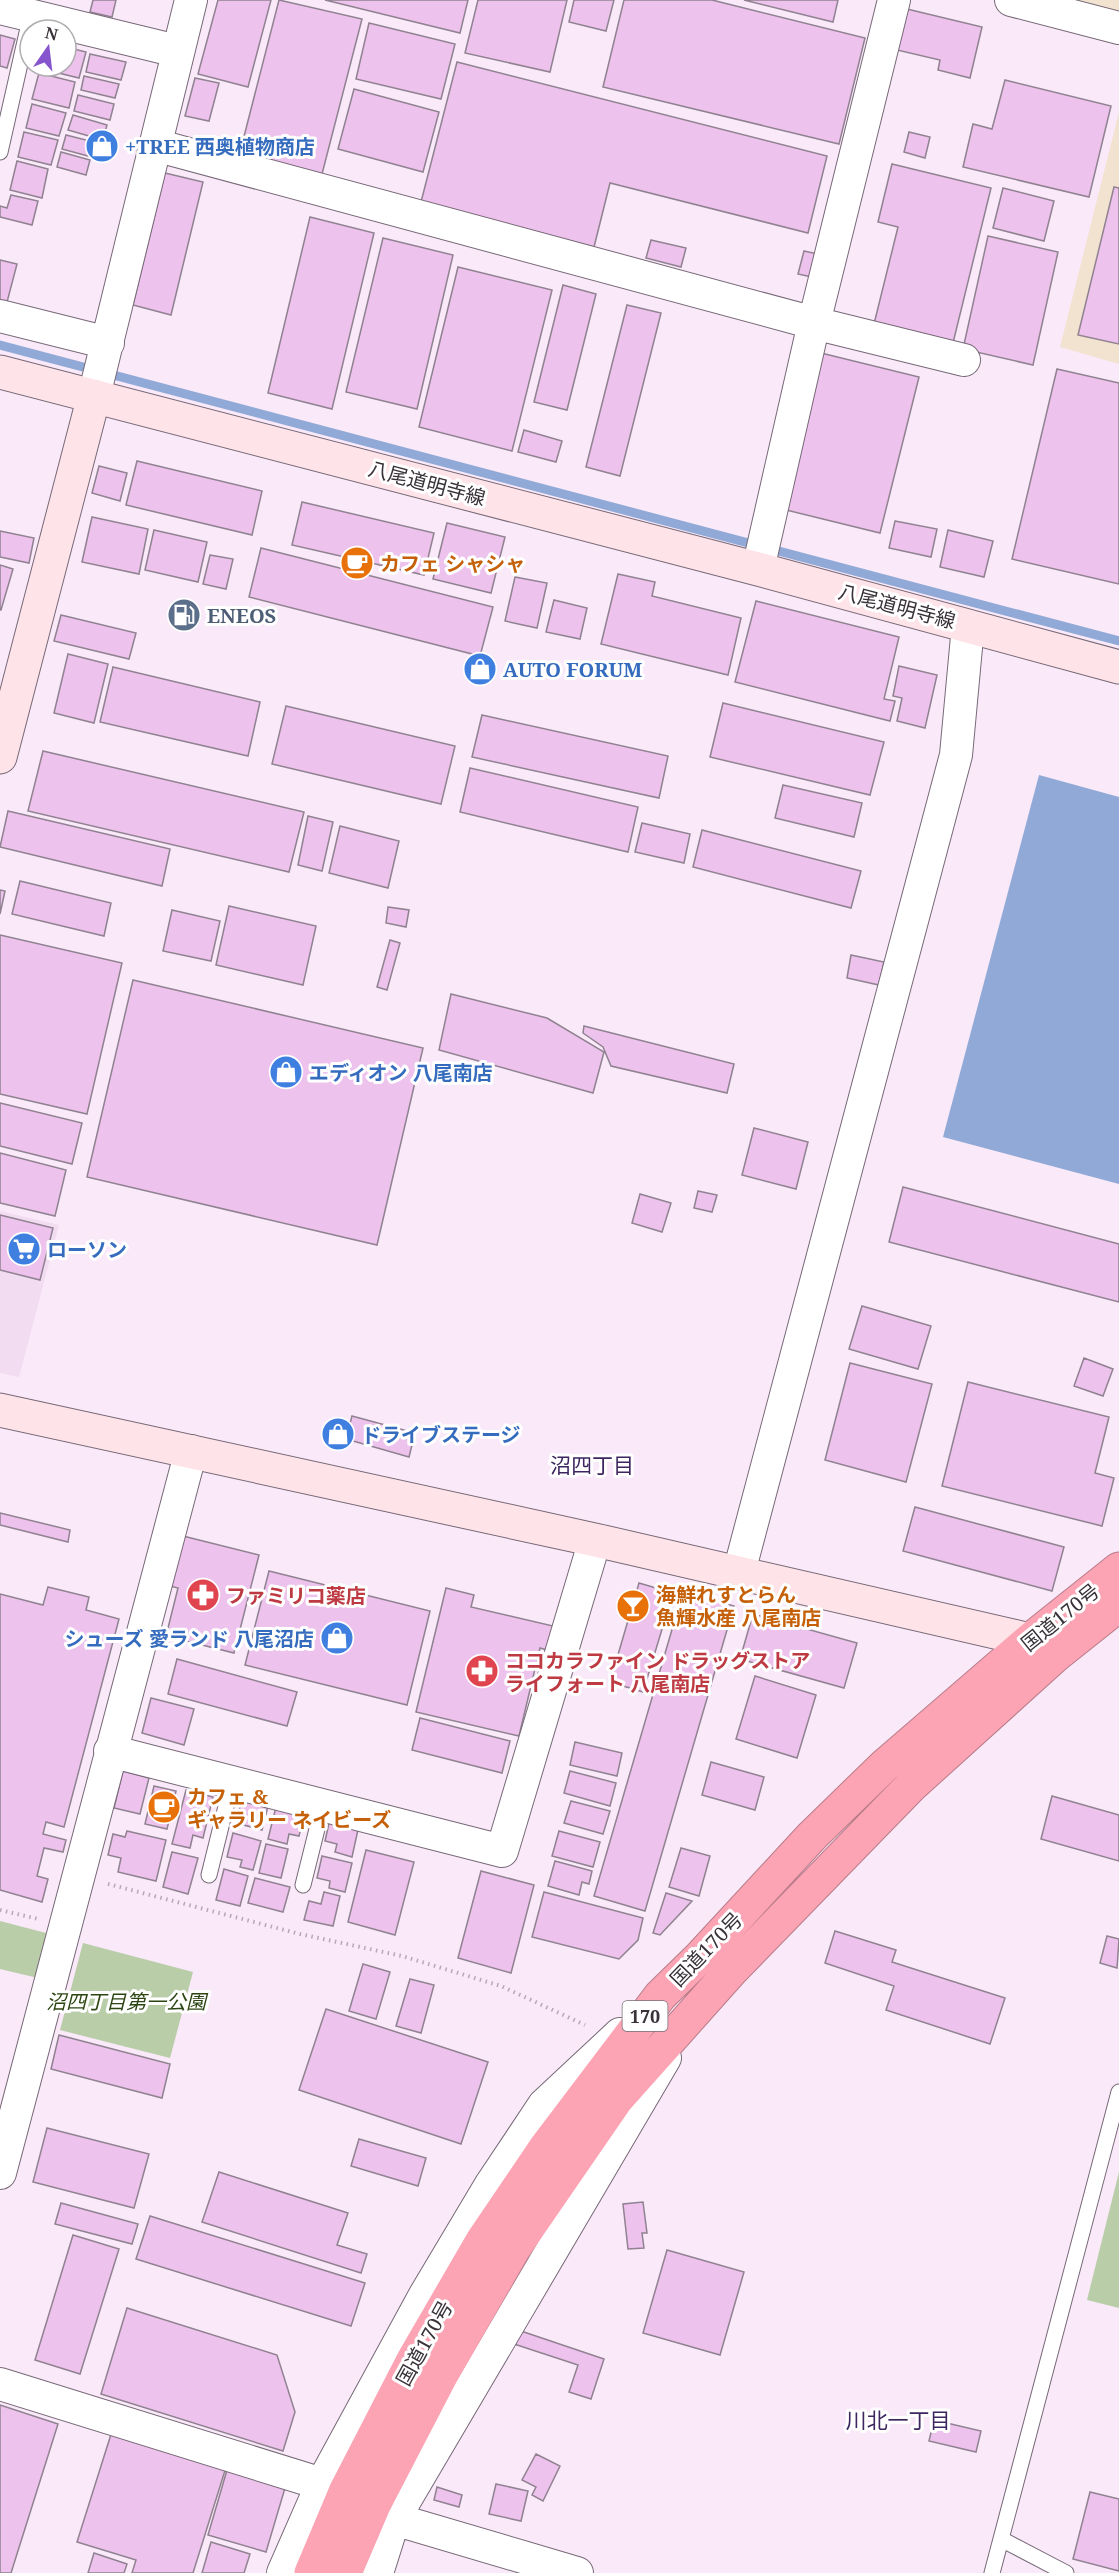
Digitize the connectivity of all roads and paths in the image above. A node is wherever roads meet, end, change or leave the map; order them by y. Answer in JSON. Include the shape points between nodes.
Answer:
{"nodes":[{"id":1,"x":191,"y":0,"type":"edge"},
{"id":2,"x":894,"y":0,"type":"edge"},
{"id":3,"x":1011,"y":0,"type":"edge"},
{"id":4,"x":0,"y":8,"type":"edge"},
{"id":5,"x":31,"y":15,"type":"junction"},
{"id":6,"x":1119,"y":28,"type":"edge"},
{"id":7,"x":177,"y":51,"type":"junction"},
{"id":8,"x":155,"y":145,"type":"junction"},
{"id":9,"x":0,"y":152,"type":"edge"},
{"id":10,"x":0,"y":316,"type":"edge"},
{"id":11,"x":814,"y":323,"type":"junction"},
{"id":12,"x":108,"y":343,"type":"junction"},
{"id":13,"x":964,"y":360,"type":"dead end"},
{"id":14,"x":0,"y":372,"type":"edge"},
{"id":15,"x":94,"y":396,"type":"junction"},
{"id":16,"x":762,"y":552,"type":"junction"},
{"id":17,"x":968,"y":626,"type":"junction"},
{"id":18,"x":1119,"y":667,"type":"edge"},
{"id":19,"x":0,"y":757,"type":"edge"},
{"id":20,"x":0,"y":1410,"type":"edge"},
{"id":21,"x":191,"y":1451,"type":"junction"},
{"id":22,"x":595,"y":1540,"type":"junction"},
{"id":23,"x":1119,"y":1569,"type":"edge"},
{"id":24,"x":738,"y":1572,"type":"junction"},
{"id":25,"x":1119,"y":1605,"type":"edge"},
{"id":26,"x":1043,"y":1647,"type":"junction"},
{"id":27,"x":111,"y":1751,"type":"junction"},
{"id":28,"x":232,"y":1782,"type":"junction"},
{"id":29,"x":323,"y":1805,"type":"junction"},
{"id":30,"x":208,"y":1875,"type":"dead end"},
{"id":31,"x":78,"y":1877,"type":"junction"},
{"id":32,"x":303,"y":1885,"type":"dead end"},
{"id":33,"x":0,"y":1910,"type":"edge"},
{"id":34,"x":65,"y":1925,"type":"junction"},
{"id":35,"x":660,"y":1996,"type":"junction"},
{"id":36,"x":690,"y":2016,"type":"junction"},
{"id":37,"x":586,"y":2025,"type":"dead end"},
{"id":38,"x":1119,"y":2092,"type":"edge"},
{"id":39,"x":8,"y":2109,"type":"edge"},
{"id":40,"x":0,"y":2173,"type":"edge"},
{"id":41,"x":0,"y":2384,"type":"edge"},
{"id":42,"x":322,"y":2484,"type":"junction"},
{"id":43,"x":394,"y":2519,"type":"junction"},
{"id":44,"x":1001,"y":2539,"type":"junction"},
{"id":45,"x":283,"y":2573,"type":"edge"},
{"id":46,"x":311,"y":2573,"type":"edge"},
{"id":47,"x":345,"y":2573,"type":"edge"},
{"id":48,"x":377,"y":2573,"type":"edge"},
{"id":49,"x":578,"y":2573,"type":"edge"},
{"id":50,"x":992,"y":2573,"type":"edge"},
{"id":51,"x":1066,"y":2573,"type":"edge"}],
"edges":[{"from":1,"to":7,"type":"street"},
{"from":2,"to":11,"type":"street"},
{"from":3,"to":6,"type":"street"},
{"from":4,"to":5,"type":"street"},
{"from":5,"to":7,"type":"street"},
{"from":5,"to":9,"type":"lane"},
{"from":7,"to":8,"type":"street"},
{"from":8,"to":11,"type":"street"},
{"from":8,"to":12,"type":"street"},
{"from":10,"to":12,"type":"street"},
{"from":11,"to":13,"type":"street"},
{"from":11,"to":16,"type":"street"},
{"from":12,"to":15,"type":"street"},
{"from":14,"to":15,"type":"main road","name":"八尾道明寺線"},
{"from":15,"to":16,"type":"main road","name":"八尾道明寺線"},
{"from":15,"to":19,"type":"main road"},
{"from":16,"to":17,"type":"main road","name":"八尾道明寺線"},
{"from":17,"to":18,"type":"main road","name":"八尾道明寺線"},
{"from":17,"to":24,"type":"street","via":[[956,755]]},
{"from":20,"to":21,"type":"main road"},
{"from":21,"to":22,"type":"main road"},
{"from":21,"to":27,"type":"street"},
{"from":22,"to":24,"type":"main road"},
{"from":22,"to":29,"type":"street","via":[[502,1851]]},
{"from":23,"to":26,"type":"highway","name":"国道170号","number":"170"},
{"from":24,"to":26,"type":"main road"},
{"from":25,"to":26,"type":"highway","name":"国道170号","number":"170"},
{"from":26,"to":35,"type":"highway","name":"国道170号","number":"170","via":[[884,1766]]},
{"from":26,"to":36,"type":"highway","name":"国道170号","number":"170"},
{"from":27,"to":28,"type":"street"},
{"from":27,"to":31,"type":"street"},
{"from":28,"to":29,"type":"street"},
{"from":28,"to":30,"type":"lane"},
{"from":29,"to":32,"type":"lane"},
{"from":31,"to":34,"type":"street"},
{"from":31,"to":37,"type":"path","via":[[402,1956],[501,1986]]},
{"from":33,"to":34,"type":"path"},
{"from":34,"to":39,"type":"street"},
{"from":35,"to":42,"type":"street","via":[[544,2105],[425,2295]]},
{"from":35,"to":46,"type":"highway","name":"国道170号","number":"170","via":[[545,2148],[482,2241],[387,2410],[346,2490]]},
{"from":36,"to":43,"type":"street"},
{"from":36,"to":47,"type":"highway","name":"国道170号","number":"170","via":[[617,2100],[513,2250],[426,2404],[374,2505]]},
{"from":38,"to":44,"type":"lane"},
{"from":39,"to":40,"type":"street"},
{"from":41,"to":42,"type":"street"},
{"from":42,"to":45,"type":"street"},
{"from":43,"to":48,"type":"street"},
{"from":43,"to":49,"type":"street"},
{"from":44,"to":50,"type":"lane"},
{"from":44,"to":51,"type":"lane"}]}
